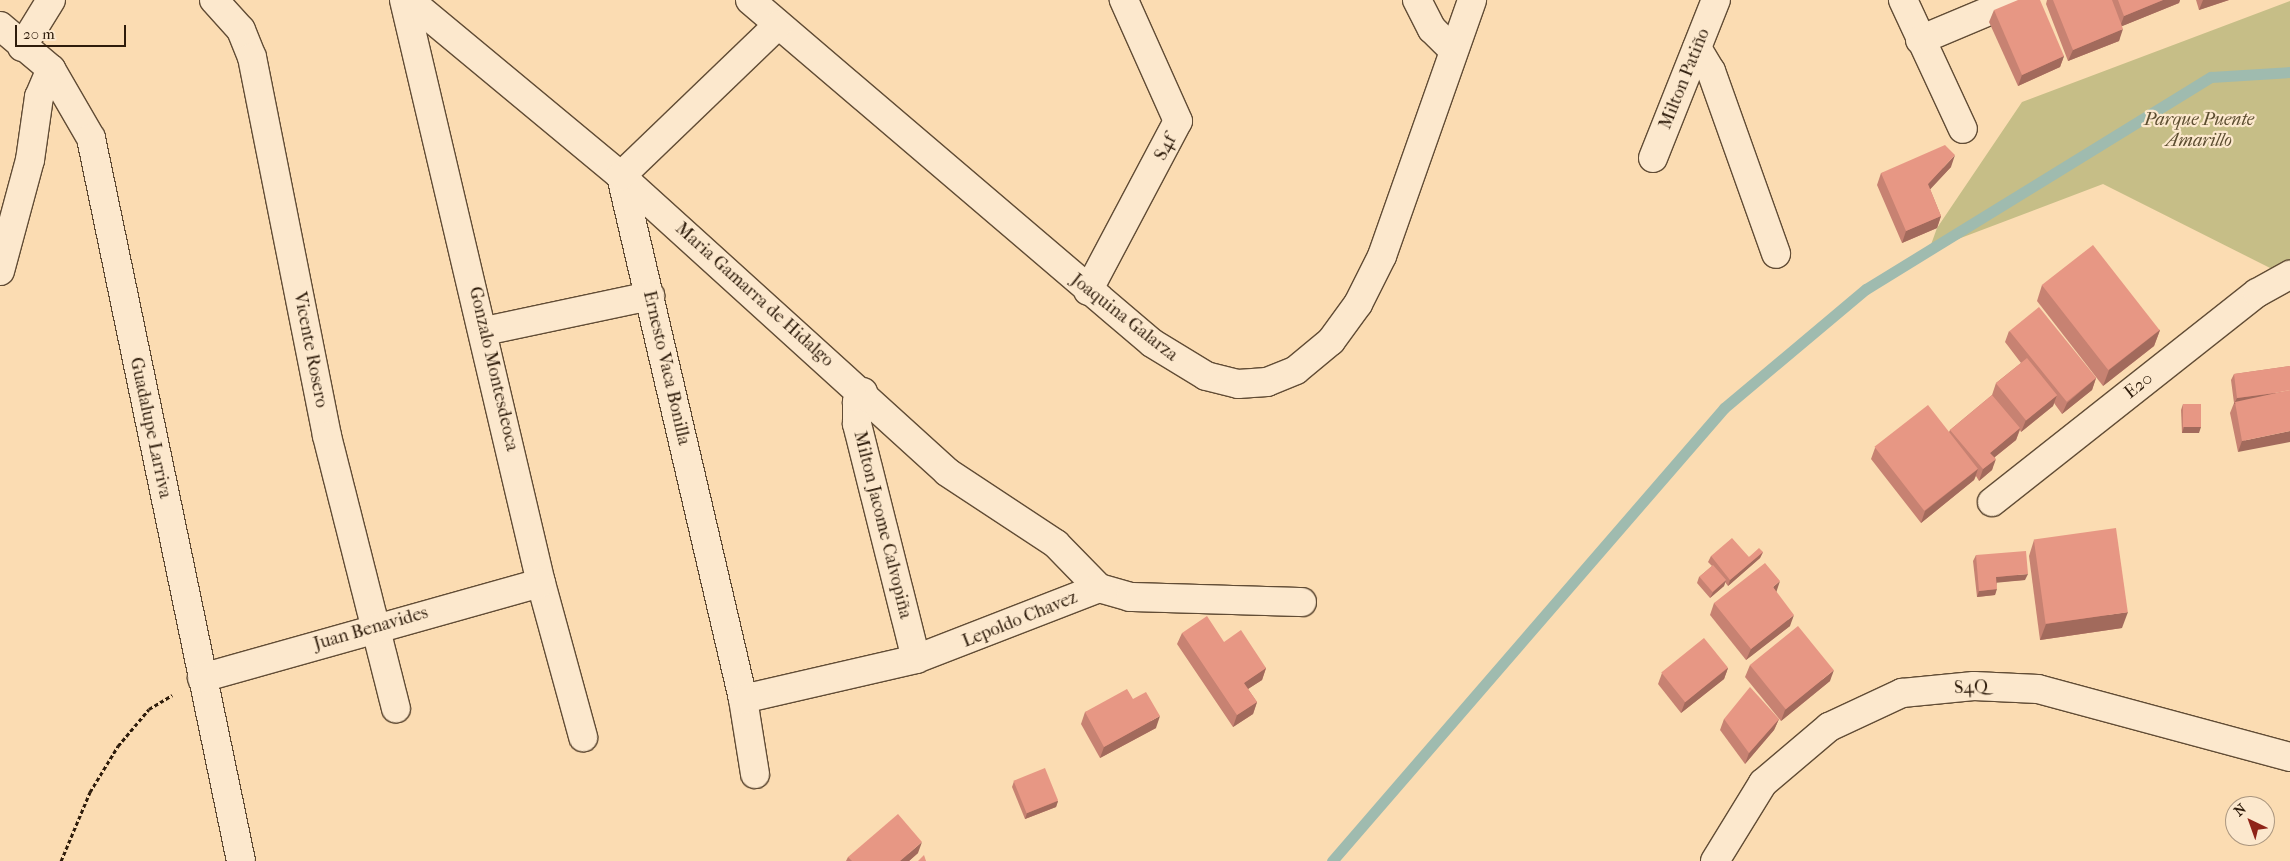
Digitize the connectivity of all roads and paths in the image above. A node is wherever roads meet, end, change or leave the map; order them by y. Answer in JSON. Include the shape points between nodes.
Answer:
{"nodes":[{"id":1,"x":51,"y":0,"type":"edge"},
{"id":2,"x":214,"y":0,"type":"edge"},
{"id":3,"x":404,"y":0,"type":"edge"},
{"id":4,"x":409,"y":0,"type":"edge"},
{"id":5,"x":750,"y":0,"type":"edge"},
{"id":6,"x":1124,"y":0,"type":"edge"},
{"id":7,"x":1417,"y":0,"type":"edge"},
{"id":8,"x":1472,"y":0,"type":"edge"},
{"id":9,"x":1716,"y":0,"type":"edge"},
{"id":10,"x":1903,"y":0,"type":"edge"},
{"id":11,"x":2015,"y":0,"type":"edge"},
{"id":12,"x":778,"y":25,"type":"junction"},
{"id":13,"x":0,"y":26,"type":"edge"},
{"id":14,"x":1920,"y":40,"type":"junction"},
{"id":15,"x":22,"y":47,"type":"junction"},
{"id":16,"x":1697,"y":48,"type":"junction"},
{"id":17,"x":1453,"y":50,"type":"junction"},
{"id":18,"x":52,"y":69,"type":"junction"},
{"id":19,"x":1963,"y":129,"type":"dead end"},
{"id":20,"x":1653,"y":158,"type":"dead end"},
{"id":21,"x":621,"y":176,"type":"junction"},
{"id":22,"x":1776,"y":254,"type":"dead end"},
{"id":23,"x":0,"y":271,"type":"edge"},
{"id":24,"x":2290,"y":275,"type":"edge"},
{"id":25,"x":1088,"y":291,"type":"junction"},
{"id":26,"x":650,"y":296,"type":"junction"},
{"id":27,"x":485,"y":331,"type":"junction"},
{"id":28,"x":862,"y":392,"type":"junction"},
{"id":29,"x":1992,"y":502,"type":"dead end"},
{"id":30,"x":541,"y":583,"type":"junction"},
{"id":31,"x":1099,"y":588,"type":"junction"},
{"id":32,"x":1302,"y":602,"type":"dead end"},
{"id":33,"x":376,"y":627,"type":"junction"},
{"id":34,"x":916,"y":659,"type":"junction"},
{"id":35,"x":202,"y":678,"type":"junction"},
{"id":36,"x":743,"y":699,"type":"junction"},
{"id":37,"x":396,"y":708,"type":"dead end"},
{"id":38,"x":583,"y":737,"type":"dead end"},
{"id":39,"x":2290,"y":757,"type":"edge"},
{"id":40,"x":755,"y":774,"type":"dead end"},
{"id":41,"x":61,"y":861,"type":"edge"},
{"id":42,"x":241,"y":861,"type":"edge"},
{"id":43,"x":1715,"y":861,"type":"edge"}],
"edges":[{"from":1,"to":15,"type":"street"},
{"from":2,"to":33,"type":"street","name":"Vicente Rosero","via":[[241,30],[252,57],[327,436]]},
{"from":3,"to":27,"type":"street","name":"Gonzalo Montesdeoca"},
{"from":4,"to":21,"type":"street","name":"Maria Gamarra de Hidalgo"},
{"from":5,"to":12,"type":"street","name":"Joaquina Galarza"},
{"from":6,"to":25,"type":"street","name":"S4f","via":[[1178,121]]},
{"from":7,"to":17,"type":"street","via":[[1432,29]]},
{"from":8,"to":17,"type":"street","name":"Joaquina Galarza"},
{"from":9,"to":16,"type":"street","name":"Milton Patiño"},
{"from":10,"to":14,"type":"street"},
{"from":11,"to":14,"type":"street"},
{"from":12,"to":21,"type":"street"},
{"from":12,"to":25,"type":"street","name":"Joaquina Galarza"},
{"from":13,"to":15,"type":"street","name":"Guadalupe Larriva"},
{"from":14,"to":19,"type":"street"},
{"from":15,"to":18,"type":"street","name":"Guadalupe Larriva"},
{"from":16,"to":20,"type":"street","name":"Milton Patiño"},
{"from":16,"to":22,"type":"street","via":[[1711,71]]},
{"from":17,"to":25,"type":"street","name":"Joaquina Galarza","via":[[1370,284],[1331,341],[1296,370],[1253,384],[1206,376],[1152,344]]},
{"from":18,"to":23,"type":"street","via":[[39,97],[30,160]]},
{"from":18,"to":35,"type":"street","name":"Guadalupe Larriva","via":[[91,138]]},
{"from":21,"to":26,"type":"street","name":"Ernesto Vaca Bonilla"},
{"from":21,"to":28,"type":"street","name":"Maria Gamarra de Hidalgo"},
{"from":24,"to":29,"type":"street","name":"E20","via":[[2257,293]]},
{"from":26,"to":27,"type":"street"},
{"from":26,"to":36,"type":"street","name":"Ernesto Vaca Bonilla"},
{"from":27,"to":30,"type":"street","name":"Gonzalo Montesdeoca"},
{"from":28,"to":31,"type":"street","name":"Maria Gamarra de Hidalgo","via":[[947,472],[1056,544]]},
{"from":28,"to":34,"type":"street","name":"Milton Jacome Calvopiña","via":[[857,402],[857,424]]},
{"from":30,"to":33,"type":"street","name":"Juan Benavides"},
{"from":30,"to":38,"type":"street","name":"Gonzalo Montesdeoca"},
{"from":31,"to":32,"type":"street","name":"Lepoldo Chavez","via":[[1130,597]]},
{"from":31,"to":34,"type":"street","name":"Lepoldo Chavez"},
{"from":33,"to":35,"type":"street","name":"Juan Benavides"},
{"from":33,"to":37,"type":"street","name":"Vicente Rosero"},
{"from":34,"to":36,"type":"street","name":"Lepoldo Chavez"},
{"from":35,"to":41,"type":"path","via":[[149,709],[118,746],[90,792]]},
{"from":35,"to":42,"type":"street","name":"Guadalupe Larriva"},
{"from":36,"to":40,"type":"street","name":"Ernesto Vaca Bonilla"},
{"from":39,"to":43,"type":"street","name":"S4Q","via":[[2038,690],[1974,686],[1902,693],[1829,728],[1763,783]]}]}
